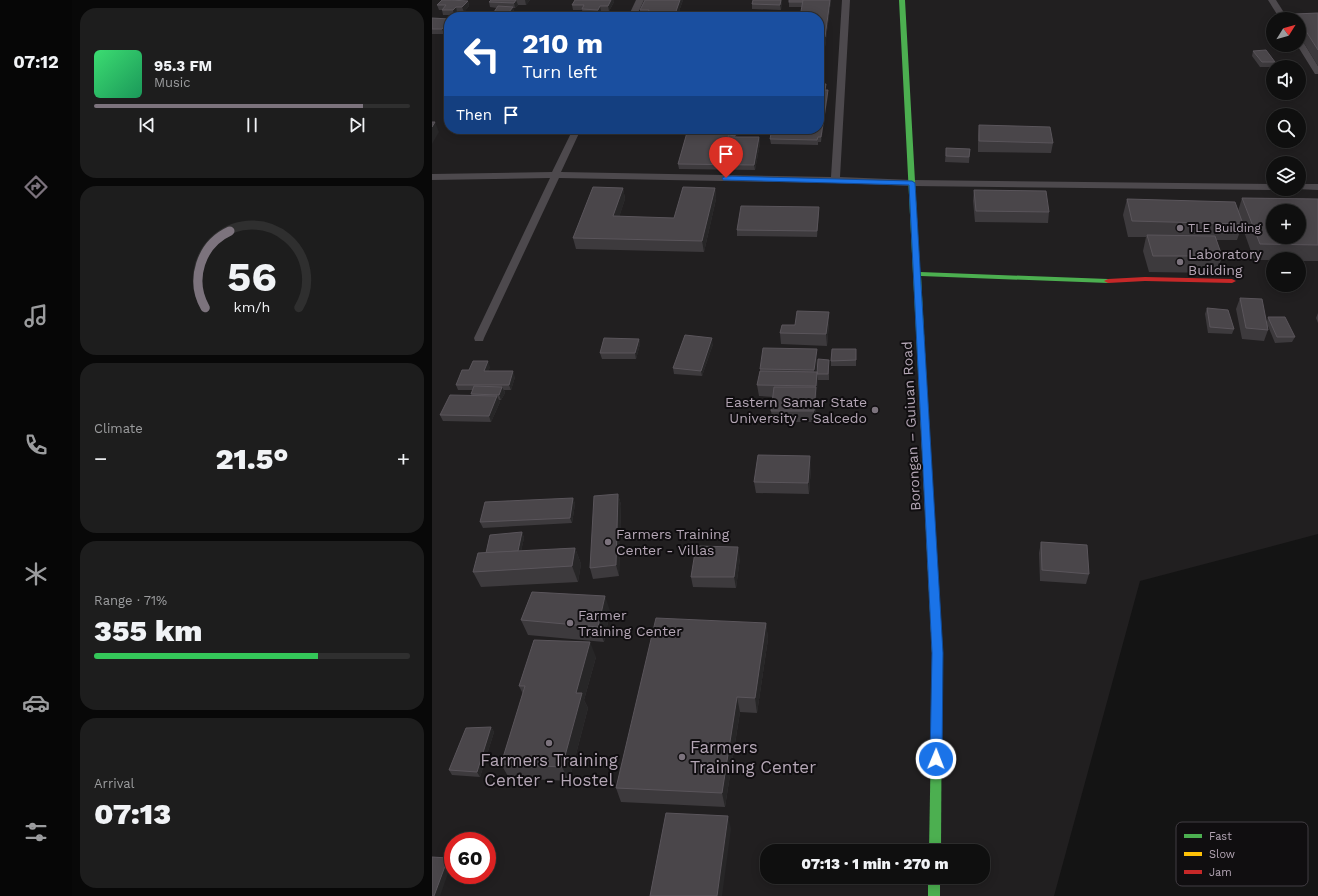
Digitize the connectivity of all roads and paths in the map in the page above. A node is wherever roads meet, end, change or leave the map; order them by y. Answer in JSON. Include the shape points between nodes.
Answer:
{"nodes":[{"id":1,"x":640,"y":0,"type":"edge"},
{"id":2,"x":846,"y":0,"type":"edge"},
{"id":3,"x":902,"y":0,"type":"edge"},
{"id":4,"x":1272,"y":0,"type":"edge"},
{"id":5,"x":634,"y":12,"type":"edge"},
{"id":6,"x":1280,"y":12,"type":"edge"},
{"id":7,"x":1305,"y":52,"type":"edge"},
{"id":8,"x":1318,"y":72,"type":"edge"},
{"id":9,"x":574,"y":134,"type":"edge"},
{"id":10,"x":554,"y":175,"type":"junction"},
{"id":11,"x":432,"y":177,"type":"edge"},
{"id":12,"x":835,"y":180,"type":"junction"},
{"id":13,"x":912,"y":183,"type":"junction"},
{"id":14,"x":1266,"y":187,"type":"edge"},
{"id":15,"x":1306,"y":187,"type":"edge"},
{"id":16,"x":1318,"y":187,"type":"edge"},
{"id":17,"x":917,"y":274,"type":"junction"},
{"id":18,"x":1232,"y":281,"type":"dead end"},
{"id":19,"x":479,"y":338,"type":"dead end"},
{"id":20,"x":935,"y":844,"type":"edge"},
{"id":21,"x":934,"y":884,"type":"edge"},
{"id":22,"x":934,"y":896,"type":"edge"}],
"edges":[{"from":1,"to":5,"type":"lane"},
{"from":2,"to":12,"type":"lane"},
{"from":3,"to":13,"type":"main road","name":"Borongan – Guiuan Road"},
{"from":4,"to":6,"type":"lane"},
{"from":7,"to":8,"type":"lane"},
{"from":9,"to":10,"type":"lane"},
{"from":10,"to":11,"type":"lane"},
{"from":10,"to":12,"type":"lane"},
{"from":10,"to":19,"type":"lane"},
{"from":12,"to":13,"type":"lane"},
{"from":13,"to":14,"type":"lane"},
{"from":13,"to":17,"type":"main road","name":"Borongan – Guiuan Road"},
{"from":15,"to":16,"type":"lane"},
{"from":17,"to":18,"type":"main road","via":[[1109,281]]},
{"from":17,"to":20,"type":"main road","name":"Borongan – Guiuan Road","via":[[937,653]]},
{"from":21,"to":22,"type":"main road"}]}
